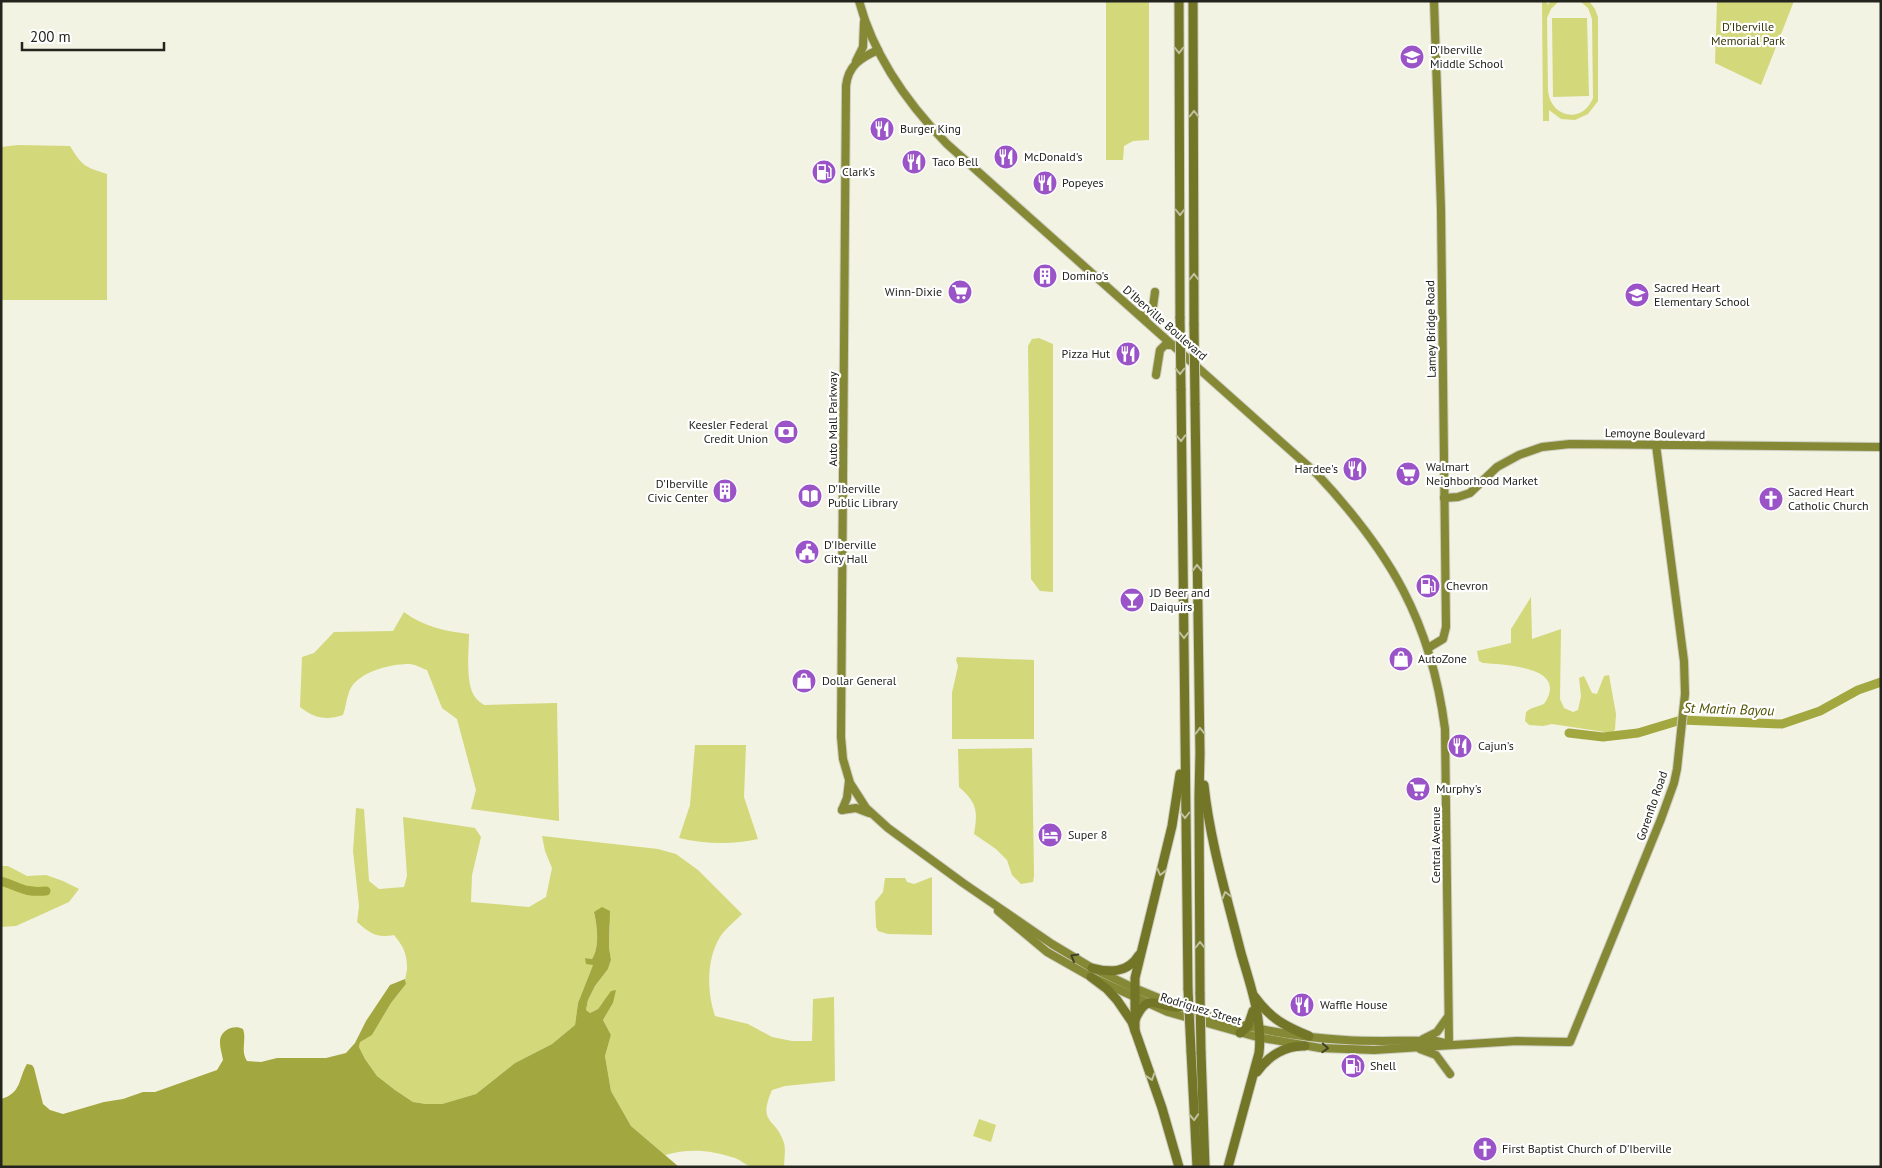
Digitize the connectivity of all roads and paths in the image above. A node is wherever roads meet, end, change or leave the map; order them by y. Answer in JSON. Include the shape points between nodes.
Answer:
{"nodes":[{"id":1,"x":859,"y":1,"type":"edge"},
{"id":2,"x":1179,"y":1,"type":"edge"},
{"id":3,"x":1194,"y":1,"type":"edge"},
{"id":4,"x":1434,"y":1,"type":"edge"},
{"id":5,"x":864,"y":17,"type":"junction"},
{"id":6,"x":878,"y":50,"type":"junction"},
{"id":7,"x":854,"y":64,"type":"junction"},
{"id":8,"x":1155,"y":292,"type":"dead end"},
{"id":9,"x":1140,"y":315,"type":"junction"},
{"id":10,"x":1174,"y":345,"type":"junction"},
{"id":11,"x":1156,"y":375,"type":"dead end"},
{"id":12,"x":1656,"y":445,"type":"junction"},
{"id":13,"x":1881,"y":447,"type":"edge"},
{"id":14,"x":1444,"y":498,"type":"junction"},
{"id":15,"x":1440,"y":642,"type":"junction"},
{"id":16,"x":1428,"y":648,"type":"junction"},
{"id":17,"x":1434,"y":668,"type":"junction"},
{"id":18,"x":1184,"y":738,"type":"junction"},
{"id":19,"x":1200,"y":753,"type":"junction"},
{"id":20,"x":849,"y":779,"type":"junction"},
{"id":21,"x":860,"y":799,"type":"joint"},
{"id":22,"x":876,"y":818,"type":"junction"},
{"id":23,"x":1142,"y":948,"type":"junction"},
{"id":24,"x":1092,"y":973,"type":"junction"},
{"id":25,"x":1134,"y":993,"type":"junction"},
{"id":26,"x":1252,"y":993,"type":"junction"},
{"id":27,"x":1254,"y":1003,"type":"junction"},
{"id":28,"x":1147,"y":1004,"type":"junction"},
{"id":29,"x":1180,"y":1007,"type":"junction"},
{"id":30,"x":1448,"y":1016,"type":"junction"},
{"id":31,"x":1135,"y":1020,"type":"junction"},
{"id":32,"x":1248,"y":1026,"type":"junction"},
{"id":33,"x":1135,"y":1031,"type":"junction"},
{"id":34,"x":1240,"y":1033,"type":"junction"},
{"id":35,"x":1259,"y":1033,"type":"junction"},
{"id":36,"x":1309,"y":1036,"type":"junction"},
{"id":37,"x":1570,"y":1042,"type":"joint"},
{"id":38,"x":1415,"y":1044,"type":"junction"},
{"id":39,"x":1449,"y":1044,"type":"junction"},
{"id":40,"x":1305,"y":1046,"type":"junction"},
{"id":41,"x":1450,"y":1074,"type":"dead end"},
{"id":42,"x":1253,"y":1078,"type":"junction"},
{"id":43,"x":1179,"y":1167,"type":"edge"},
{"id":44,"x":1197,"y":1167,"type":"edge"},
{"id":45,"x":1205,"y":1167,"type":"edge"},
{"id":46,"x":1228,"y":1167,"type":"edge"}],
"edges":[{"from":1,"to":5,"type":"main road","name":"D'Iberville Boulevard"},
{"from":2,"to":18,"type":"highway","one_way":true,"bridge":true},
{"from":19,"to":3,"type":"highway","one_way":true,"bridge":true,"via":[[1194,326]]},
{"from":4,"to":14,"type":"main road","name":"Lamey Bridge Road","via":[[1441,210]]},
{"from":5,"to":6,"type":"main road","name":"D'Iberville Boulevard"},
{"from":5,"to":7,"type":"main road","name":"Auto Mall Parkway","via":[[863,47]]},
{"from":6,"to":7,"type":"main road"},
{"from":6,"to":9,"type":"main road","name":"D'Iberville Boulevard","via":[[900,89],[925,121]]},
{"from":7,"to":20,"type":"main road","name":"Auto Mall Parkway","via":[[846,86],[841,737]]},
{"from":8,"to":9,"type":"main road","via":[[1152,314]]},
{"from":9,"to":10,"type":"main road","name":"D'Iberville Boulevard"},
{"from":10,"to":11,"type":"main road","via":[[1165,345],[1160,350]]},
{"from":10,"to":16,"type":"main road","name":"D'Iberville Boulevard","via":[[1344,502],[1388,561],[1405,591]]},
{"from":12,"to":13,"type":"main road","name":"Lemoyne Boulevard"},
{"from":12,"to":14,"type":"main road","name":"Lemoyne Boulevard","via":[[1570,444],[1542,447],[1506,461],[1464,496]]},
{"from":12,"to":37,"type":"main road","name":"Gorenflo Road","via":[[1684,661],[1685,694],[1677,769],[1661,819]]},
{"from":14,"to":15,"type":"main road","name":"Lamey Bridge Road","via":[[1446,627]]},
{"from":15,"to":16,"type":"main road"},
{"from":15,"to":17,"type":"main road","name":"Lamey Bridge Road"},
{"from":16,"to":17,"type":"main road","name":"Central Avenue"},
{"from":17,"to":30,"type":"main road","name":"Central Avenue","via":[[1446,747]]},
{"from":18,"to":23,"type":"highway","one_way":true,"via":[[1175,810]]},
{"from":18,"to":44,"type":"highway","one_way":true,"bridge":true,"via":[[1188,989]]},
{"from":26,"to":19,"type":"highway","one_way":true,"via":[[1212,838]]},
{"from":45,"to":19,"type":"highway","one_way":true,"bridge":true,"via":[[1200,994]]},
{"from":20,"to":21,"type":"main road","name":"Auto Mall Parkway"},
{"from":20,"to":22,"type":"main road","via":[[842,810],[861,809]]},
{"from":21,"to":22,"type":"main road","name":"Rodriguez Street"},
{"from":22,"to":24,"type":"main road","name":"Rodriguez Street","via":[[980,894],[1047,952]]},
{"from":23,"to":24,"type":"highway","via":[[1132,964],[1120,970]]},
{"from":23,"to":25,"type":"highway"},
{"from":24,"to":25,"type":"main road","name":"Rodriguez Street"},
{"from":24,"to":33,"type":"highway","via":[[1126,1012]]},
{"from":25,"to":28,"type":"main road","name":"Rodriguez Street"},
{"from":25,"to":29,"type":"main road","name":"Rodriguez Street"},
{"from":25,"to":31,"type":"highway"},
{"from":26,"to":27,"type":"highway"},
{"from":26,"to":36,"type":"highway","via":[[1270,1016]]},
{"from":27,"to":32,"type":"highway"},
{"from":27,"to":35,"type":"highway"},
{"from":28,"to":29,"type":"highway","via":[[1154,1002]]},
{"from":28,"to":31,"type":"highway"},
{"from":28,"to":34,"type":"main road","name":"Rodriguez Street"},
{"from":29,"to":32,"type":"main road","name":"Rodriguez Street"},
{"from":30,"to":38,"type":"main road","via":[[1431,1036]]},
{"from":30,"to":39,"type":"main road","name":"Central Avenue"},
{"from":31,"to":33,"type":"highway"},
{"from":32,"to":34,"type":"highway"},
{"from":32,"to":35,"type":"main road","name":"Rodriguez Street"},
{"from":33,"to":43,"type":"highway","one_way":true},
{"from":34,"to":35,"type":"main road","name":"Rodriguez Street"},
{"from":35,"to":36,"type":"main road","name":"Rodriguez Street"},
{"from":35,"to":40,"type":"main road","name":"Rodriguez Street"},
{"from":35,"to":42,"type":"highway","via":[[1259,1053]]},
{"from":36,"to":38,"type":"main road","name":"Rodriguez Street"},
{"from":37,"to":39,"type":"main road","name":"Rodriguez Street"},
{"from":38,"to":39,"type":"main road","name":"Rodriguez Street","via":[[1436,1041]]},
{"from":40,"to":38,"type":"main road","name":"Rodriguez Street","one_way":true,"via":[[1374,1050]]},
{"from":38,"to":41,"type":"main road","via":[[1436,1056]]},
{"from":40,"to":42,"type":"highway","via":[[1276,1053]]},
{"from":42,"to":46,"type":"highway"}]}
